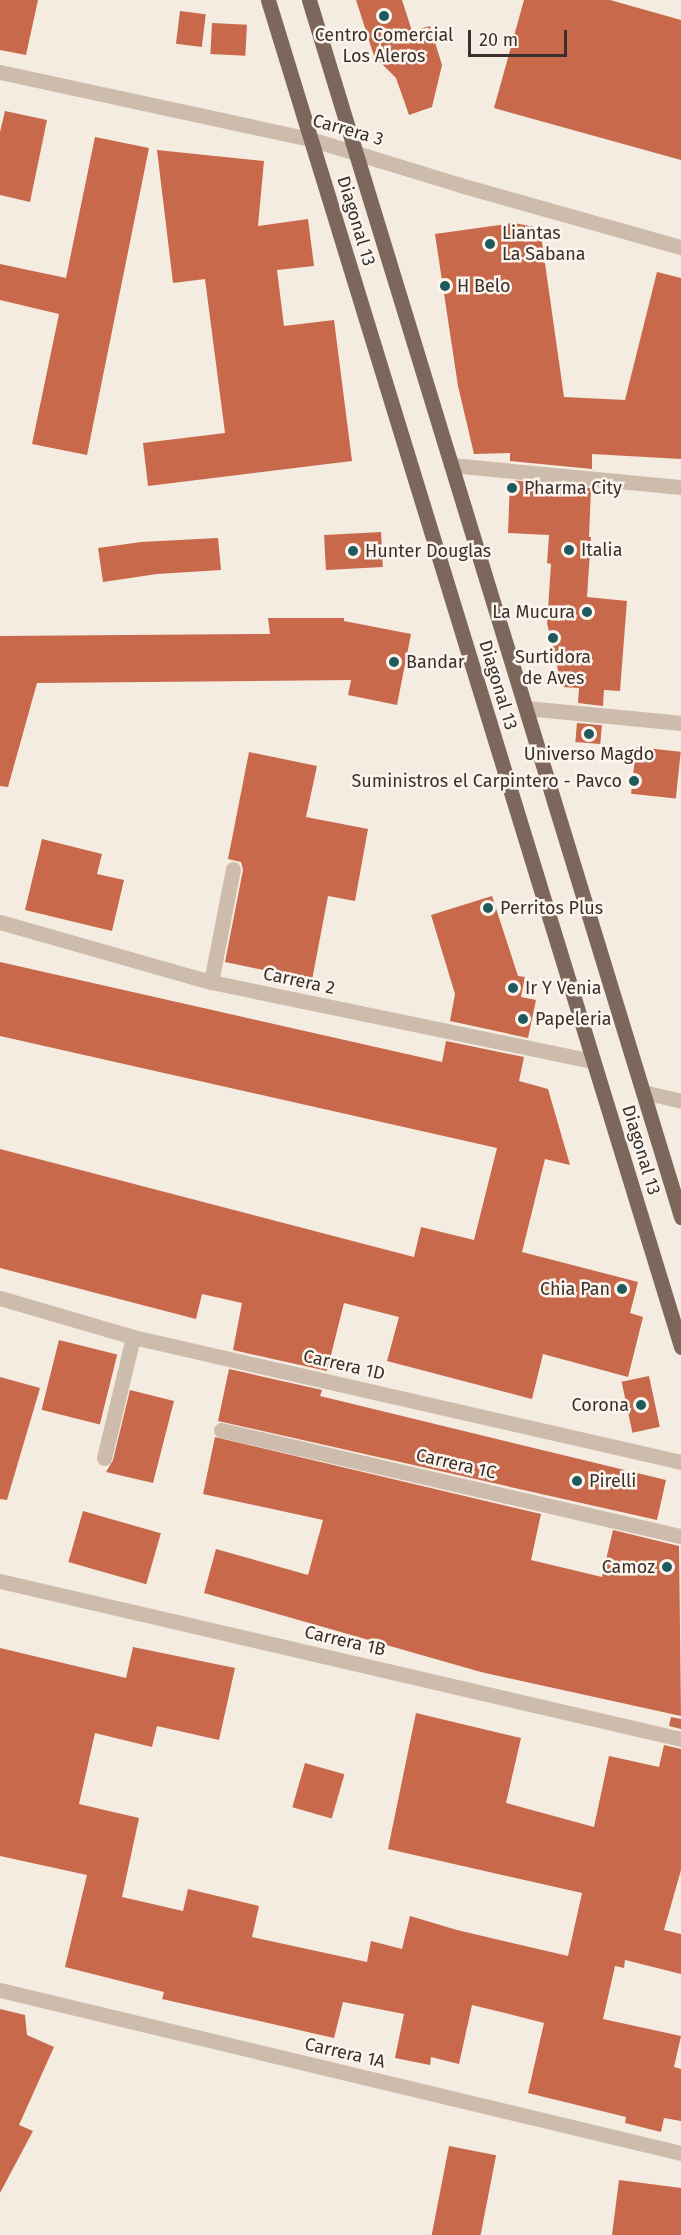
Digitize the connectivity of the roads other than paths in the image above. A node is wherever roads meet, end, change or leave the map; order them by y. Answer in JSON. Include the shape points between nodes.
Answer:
{"nodes":[{"id":1,"x":268,"y":0,"type":"edge"},
{"id":2,"x":309,"y":0,"type":"edge"},
{"id":3,"x":0,"y":72,"type":"edge"},
{"id":4,"x":310,"y":139,"type":"junction"},
{"id":5,"x":355,"y":151,"type":"junction"},
{"id":6,"x":681,"y":247,"type":"edge"},
{"id":7,"x":451,"y":465,"type":"junction"},
{"id":8,"x":681,"y":487,"type":"edge"},
{"id":9,"x":526,"y":708,"type":"junction"},
{"id":10,"x":681,"y":723,"type":"edge"},
{"id":11,"x":233,"y":869,"type":"dead end"},
{"id":12,"x":0,"y":922,"type":"edge"},
{"id":13,"x":211,"y":982,"type":"junction"},
{"id":14,"x":593,"y":1061,"type":"junction"},
{"id":15,"x":643,"y":1092,"type":"junction"},
{"id":16,"x":681,"y":1101,"type":"edge"},
{"id":17,"x":681,"y":1217,"type":"edge"},
{"id":18,"x":0,"y":1298,"type":"edge"},
{"id":19,"x":133,"y":1337,"type":"junction"},
{"id":20,"x":681,"y":1347,"type":"edge"},
{"id":21,"x":221,"y":1430,"type":"dead end"},
{"id":22,"x":104,"y":1458,"type":"dead end"},
{"id":23,"x":681,"y":1462,"type":"edge"},
{"id":24,"x":681,"y":1536,"type":"edge"},
{"id":25,"x":0,"y":1581,"type":"edge"},
{"id":26,"x":681,"y":1739,"type":"edge"},
{"id":27,"x":0,"y":1990,"type":"edge"},
{"id":28,"x":681,"y":2153,"type":"edge"}],
"edges":[{"from":1,"to":4,"type":"main road","name":"Diagonal 13"},
{"from":2,"to":5,"type":"main road","name":"Diagonal 13"},
{"from":3,"to":4,"type":"street","name":"Carrera 3"},
{"from":4,"to":5,"type":"street","name":"Carrera 3"},
{"from":4,"to":14,"type":"main road","name":"Diagonal 13"},
{"from":5,"to":6,"type":"street","name":"Carrera 3"},
{"from":5,"to":7,"type":"main road","name":"Diagonal 13"},
{"from":7,"to":8,"type":"street"},
{"from":7,"to":9,"type":"main road","name":"Diagonal 13"},
{"from":9,"to":10,"type":"street"},
{"from":9,"to":15,"type":"main road","name":"Diagonal 13"},
{"from":11,"to":13,"type":"street"},
{"from":12,"to":13,"type":"street","name":"Carrera 2"},
{"from":13,"to":14,"type":"street","name":"Carrera 2"},
{"from":14,"to":20,"type":"main road","name":"Diagonal 13"},
{"from":15,"to":16,"type":"street"},
{"from":15,"to":17,"type":"main road","name":"Diagonal 13"},
{"from":18,"to":19,"type":"street","name":"Carrera 1D"},
{"from":19,"to":22,"type":"street"},
{"from":19,"to":23,"type":"street","name":"Carrera 1D"},
{"from":21,"to":24,"type":"street","name":"Carrera 1C"},
{"from":25,"to":26,"type":"street","name":"Carrera 1B"},
{"from":27,"to":28,"type":"street","name":"Carrera 1A"}]}
